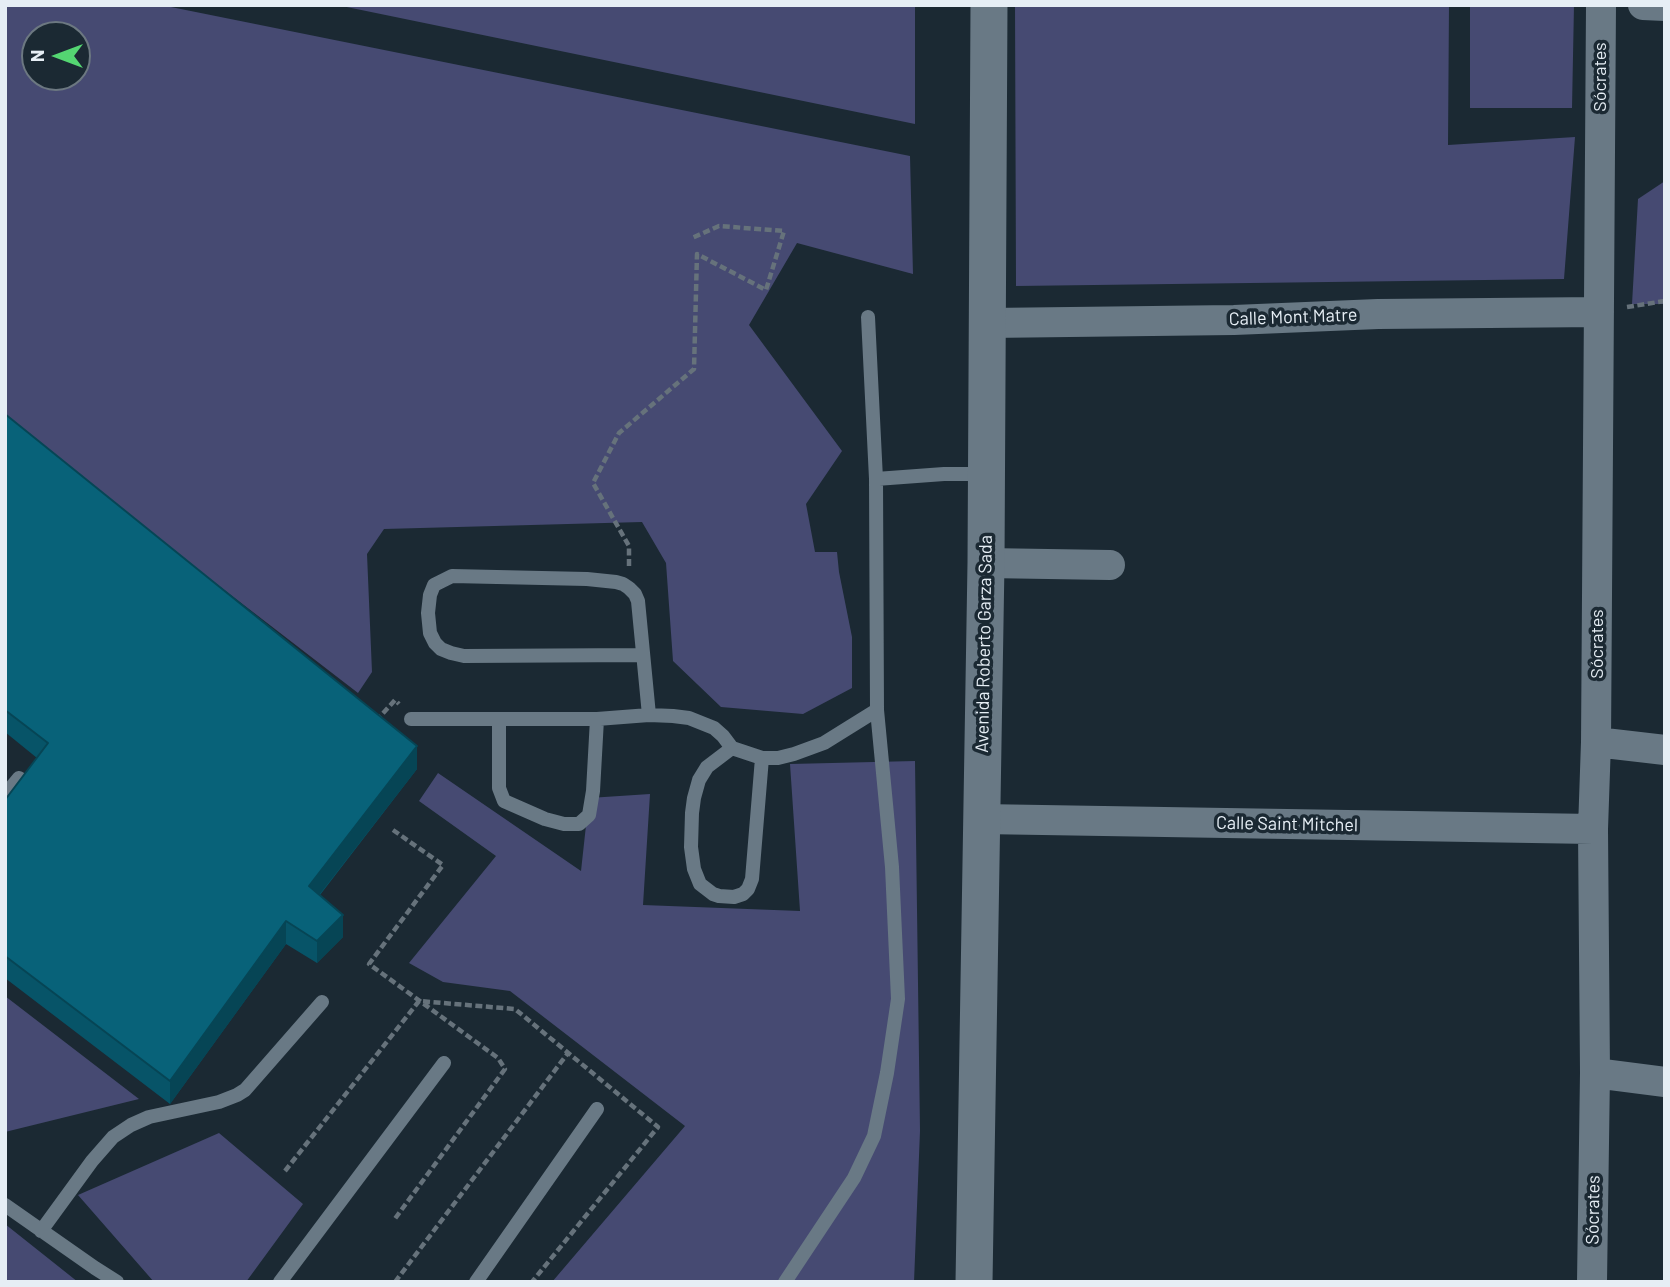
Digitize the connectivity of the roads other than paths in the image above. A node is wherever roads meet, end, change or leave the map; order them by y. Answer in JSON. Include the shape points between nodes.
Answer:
{"nodes":[{"id":1,"x":989,"y":5,"type":"edge"},
{"id":2,"x":1601,"y":5,"type":"edge"},
{"id":3,"x":1643,"y":5,"type":"edge"},
{"id":4,"x":1665,"y":6,"type":"edge"},
{"id":5,"x":1599,"y":312,"type":"junction"},
{"id":6,"x":868,"y":317,"type":"dead end"},
{"id":7,"x":988,"y":323,"type":"junction"},
{"id":8,"x":987,"y":474,"type":"junction"},
{"id":9,"x":876,"y":479,"type":"junction"},
{"id":10,"x":986,"y":564,"type":"junction"},
{"id":11,"x":1110,"y":565,"type":"dead end"},
{"id":12,"x":642,"y":655,"type":"junction"},
{"id":13,"x":877,"y":710,"type":"junction"},
{"id":14,"x":649,"y":715,"type":"junction"},
{"id":15,"x":411,"y":719,"type":"dead end"},
{"id":16,"x":499,"y":719,"type":"junction"},
{"id":17,"x":597,"y":719,"type":"junction"},
{"id":18,"x":1596,"y":742,"type":"junction"},
{"id":19,"x":732,"y":748,"type":"junction"},
{"id":20,"x":1665,"y":750,"type":"edge"},
{"id":21,"x":762,"y":758,"type":"junction"},
{"id":22,"x":19,"y":778,"type":"edge"},
{"id":23,"x":5,"y":794,"type":"edge"},
{"id":24,"x":981,"y":819,"type":"junction"},
{"id":25,"x":1593,"y":829,"type":"junction"},
{"id":26,"x":322,"y":1002,"type":"dead end"},
{"id":27,"x":444,"y":1063,"type":"dead end"},
{"id":28,"x":1595,"y":1073,"type":"junction"},
{"id":29,"x":1665,"y":1082,"type":"edge"},
{"id":30,"x":597,"y":1109,"type":"dead end"},
{"id":31,"x":5,"y":1205,"type":"edge"},
{"id":32,"x":41,"y":1231,"type":"junction"},
{"id":33,"x":117,"y":1282,"type":"edge"},
{"id":34,"x":280,"y":1282,"type":"edge"},
{"id":35,"x":476,"y":1282,"type":"edge"},
{"id":36,"x":785,"y":1282,"type":"edge"},
{"id":37,"x":974,"y":1282,"type":"edge"},
{"id":38,"x":1592,"y":1282,"type":"edge"}],
"edges":[{"from":1,"to":7,"type":"street","name":"Avenida Roberto Garza Sada"},
{"from":2,"to":5,"type":"street","name":"Sócrates"},
{"from":3,"to":4,"type":"street"},
{"from":5,"to":7,"type":"street","name":"Calle Mont Matre"},
{"from":5,"to":18,"type":"street","name":"Sócrates"},
{"from":6,"to":9,"type":"lane"},
{"from":7,"to":8,"type":"street","name":"Avenida Roberto Garza Sada"},
{"from":8,"to":9,"type":"lane"},
{"from":8,"to":10,"type":"street","name":"Avenida Roberto Garza Sada"},
{"from":9,"to":13,"type":"lane"},
{"from":10,"to":11,"type":"street"},
{"from":10,"to":24,"type":"street","name":"Avenida Roberto Garza Sada"},
{"from":12,"to":12,"type":"lane","via":[[638,601],[629,588],[616,582],[452,576],[434,585],[430,595],[430,633],[441,649],[451,653]]},
{"from":12,"to":14,"type":"lane"},
{"from":13,"to":21,"type":"lane","via":[[824,743],[778,758]]},
{"from":13,"to":36,"type":"lane","via":[[892,867],[898,999],[887,1073],[874,1136],[854,1178]]},
{"from":14,"to":17,"type":"lane"},
{"from":14,"to":19,"type":"lane","via":[[703,722]]},
{"from":15,"to":16,"type":"lane"},
{"from":16,"to":17,"type":"lane"},
{"from":16,"to":17,"type":"lane","via":[[499,788],[504,801],[545,819],[579,824],[589,815]]},
{"from":18,"to":20,"type":"street"},
{"from":18,"to":25,"type":"street","name":"Sócrates"},
{"from":19,"to":21,"type":"lane"},
{"from":19,"to":21,"type":"lane","via":[[707,767],[699,780],[692,813],[694,869],[700,884],[725,898],[748,889],[752,879]]},
{"from":22,"to":23,"type":"lane"},
{"from":24,"to":25,"type":"street","name":"Calle Saint Mitchel"},
{"from":24,"to":37,"type":"street","name":"Avenida Roberto Garza Sada"},
{"from":25,"to":28,"type":"street","name":"Sócrates"},
{"from":26,"to":32,"type":"lane","via":[[237,1096],[149,1117],[113,1137]]},
{"from":27,"to":34,"type":"lane"},
{"from":28,"to":29,"type":"street"},
{"from":28,"to":38,"type":"street","name":"Sócrates"},
{"from":30,"to":35,"type":"lane"},
{"from":31,"to":32,"type":"lane"},
{"from":32,"to":33,"type":"lane"}]}
